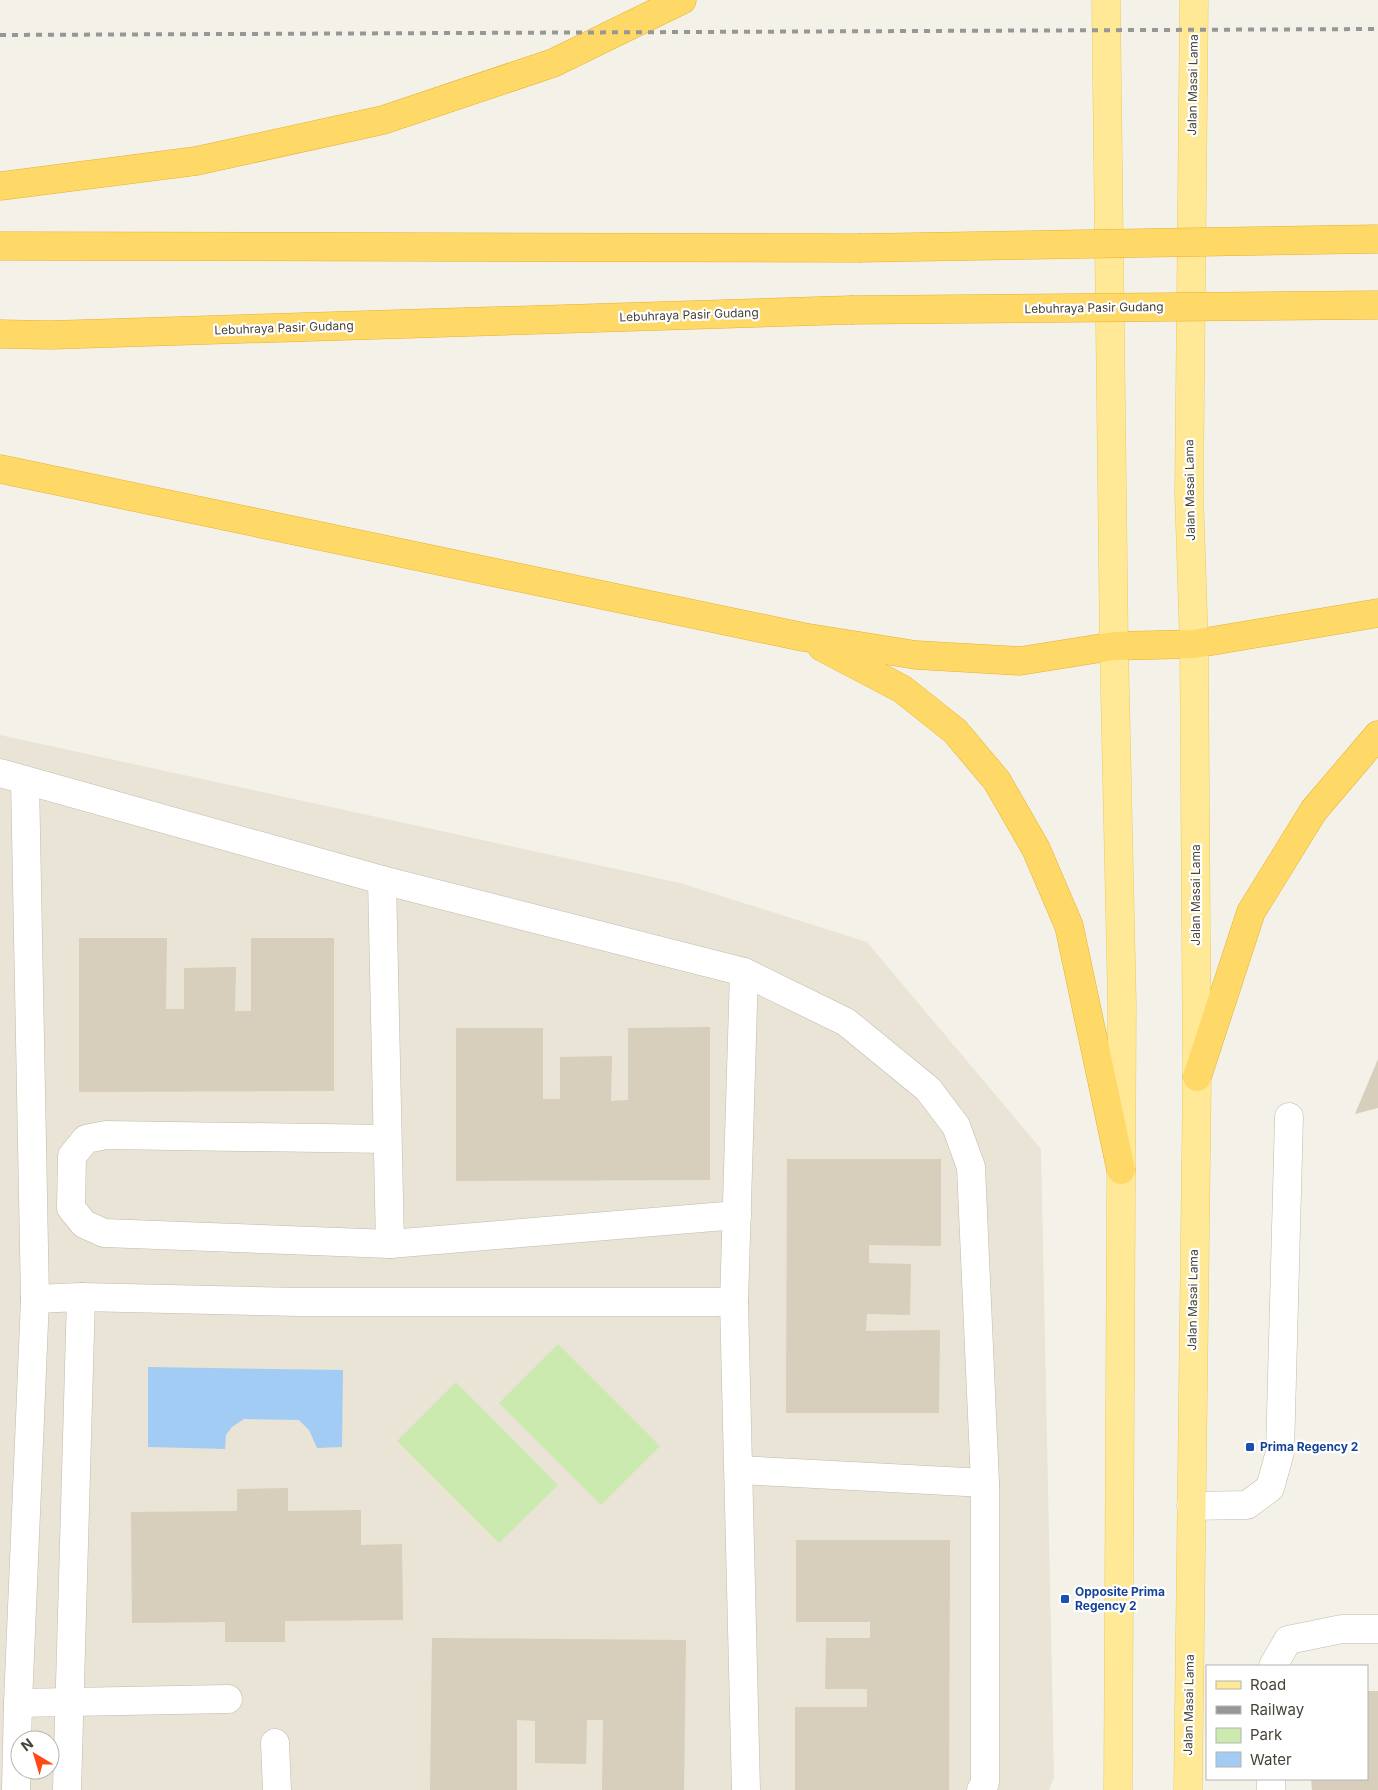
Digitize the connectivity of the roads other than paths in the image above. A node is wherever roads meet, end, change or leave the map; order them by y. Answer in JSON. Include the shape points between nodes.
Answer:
{"nodes":[{"id":1,"x":682,"y":0,"type":"edge"},
{"id":2,"x":1106,"y":0,"type":"edge"},
{"id":3,"x":1194,"y":0,"type":"edge"},
{"id":4,"x":0,"y":186,"type":"edge"},
{"id":5,"x":1378,"y":239,"type":"edge"},
{"id":6,"x":0,"y":246,"type":"edge"},
{"id":7,"x":1378,"y":305,"type":"edge"},
{"id":8,"x":0,"y":334,"type":"edge"},
{"id":9,"x":0,"y":469,"type":"edge"},
{"id":10,"x":1378,"y":613,"type":"edge"},
{"id":11,"x":803,"y":637,"type":"junction"},
{"id":12,"x":1194,"y":644,"type":"junction"},
{"id":13,"x":1114,"y":646,"type":"junction"},
{"id":14,"x":1378,"y":735,"type":"edge"},
{"id":15,"x":13,"y":776,"type":"edge"},
{"id":16,"x":382,"y":880,"type":"junction"},
{"id":17,"x":744,"y":972,"type":"junction"},
{"id":18,"x":1197,"y":1077,"type":"junction"},
{"id":19,"x":1289,"y":1116,"type":"dead end"},
{"id":20,"x":387,"y":1139,"type":"junction"},
{"id":21,"x":1121,"y":1170,"type":"junction"},
{"id":22,"x":737,"y":1215,"type":"junction"},
{"id":23,"x":390,"y":1244,"type":"junction"},
{"id":24,"x":82,"y":1297,"type":"junction"},
{"id":25,"x":35,"y":1299,"type":"junction"},
{"id":26,"x":734,"y":1302,"type":"junction"},
{"id":27,"x":739,"y":1470,"type":"junction"},
{"id":28,"x":985,"y":1483,"type":"junction"},
{"id":29,"x":1191,"y":1506,"type":"junction"},
{"id":30,"x":1378,"y":1629,"type":"edge"},
{"id":31,"x":1274,"y":1665,"type":"edge"},
{"id":32,"x":228,"y":1699,"type":"dead end"},
{"id":33,"x":68,"y":1701,"type":"junction"},
{"id":34,"x":18,"y":1703,"type":"junction"},
{"id":35,"x":274,"y":1743,"type":"dead end"},
{"id":36,"x":1116,"y":1785,"type":"edge"},
{"id":37,"x":16,"y":1790,"type":"edge"},
{"id":38,"x":67,"y":1790,"type":"edge"},
{"id":39,"x":277,"y":1790,"type":"edge"},
{"id":40,"x":746,"y":1790,"type":"edge"},
{"id":41,"x":981,"y":1790,"type":"edge"},
{"id":42,"x":1188,"y":1790,"type":"edge"}],
"edges":[{"from":1,"to":4,"type":"highway","via":[[553,63],[383,120],[196,161]]},
{"from":2,"to":13,"type":"main road"},
{"from":3,"to":12,"type":"main road","name":"Jalan Masai Lama","via":[[1188,494]]},
{"from":5,"to":6,"type":"highway","bridge":true,"via":[[858,248]]},
{"from":7,"to":8,"type":"highway","name":"Lebuhraya Pasir Gudang","bridge":true,"via":[[850,310]]},
{"from":9,"to":11,"type":"highway"},
{"from":10,"to":12,"type":"highway"},
{"from":11,"to":13,"type":"highway","via":[[916,655],[1020,661]]},
{"from":11,"to":21,"type":"highway","via":[[902,689],[955,731],[997,781],[1036,850],[1069,926]]},
{"from":12,"to":13,"type":"highway"},
{"from":12,"to":18,"type":"main road","name":"Jalan Masai Lama"},
{"from":13,"to":21,"type":"main road","via":[[1122,1005]]},
{"from":14,"to":18,"type":"highway","via":[[1314,810],[1251,912]]},
{"from":15,"to":16,"type":"lane"},
{"from":15,"to":25,"type":"lane"},
{"from":16,"to":17,"type":"lane"},
{"from":16,"to":20,"type":"lane"},
{"from":17,"to":22,"type":"lane"},
{"from":17,"to":28,"type":"lane","via":[[846,1022],[928,1089],[956,1126],[972,1167]]},
{"from":18,"to":29,"type":"main road","name":"Jalan Masai Lama"},
{"from":19,"to":29,"type":"lane","via":[[1280,1452],[1270,1488],[1247,1505]]},
{"from":20,"to":23,"type":"lane"},
{"from":20,"to":23,"type":"lane","via":[[106,1135],[86,1139],[72,1156],[71,1208],[84,1224],[104,1232]]},
{"from":21,"to":36,"type":"main road"},
{"from":22,"to":23,"type":"lane"},
{"from":22,"to":26,"type":"lane"},
{"from":24,"to":25,"type":"lane"},
{"from":24,"to":26,"type":"lane","via":[[299,1302]]},
{"from":24,"to":33,"type":"lane"},
{"from":25,"to":34,"type":"lane"},
{"from":26,"to":27,"type":"lane"},
{"from":27,"to":28,"type":"lane"},
{"from":27,"to":40,"type":"lane"},
{"from":28,"to":41,"type":"lane","via":[[984,1782]]},
{"from":29,"to":42,"type":"main road","name":"Jalan Masai Lama"},
{"from":30,"to":31,"type":"lane","via":[[1342,1629],[1288,1640]]},
{"from":32,"to":33,"type":"lane"},
{"from":33,"to":34,"type":"lane"},
{"from":33,"to":38,"type":"lane"},
{"from":34,"to":37,"type":"lane"},
{"from":35,"to":39,"type":"lane"}]}
